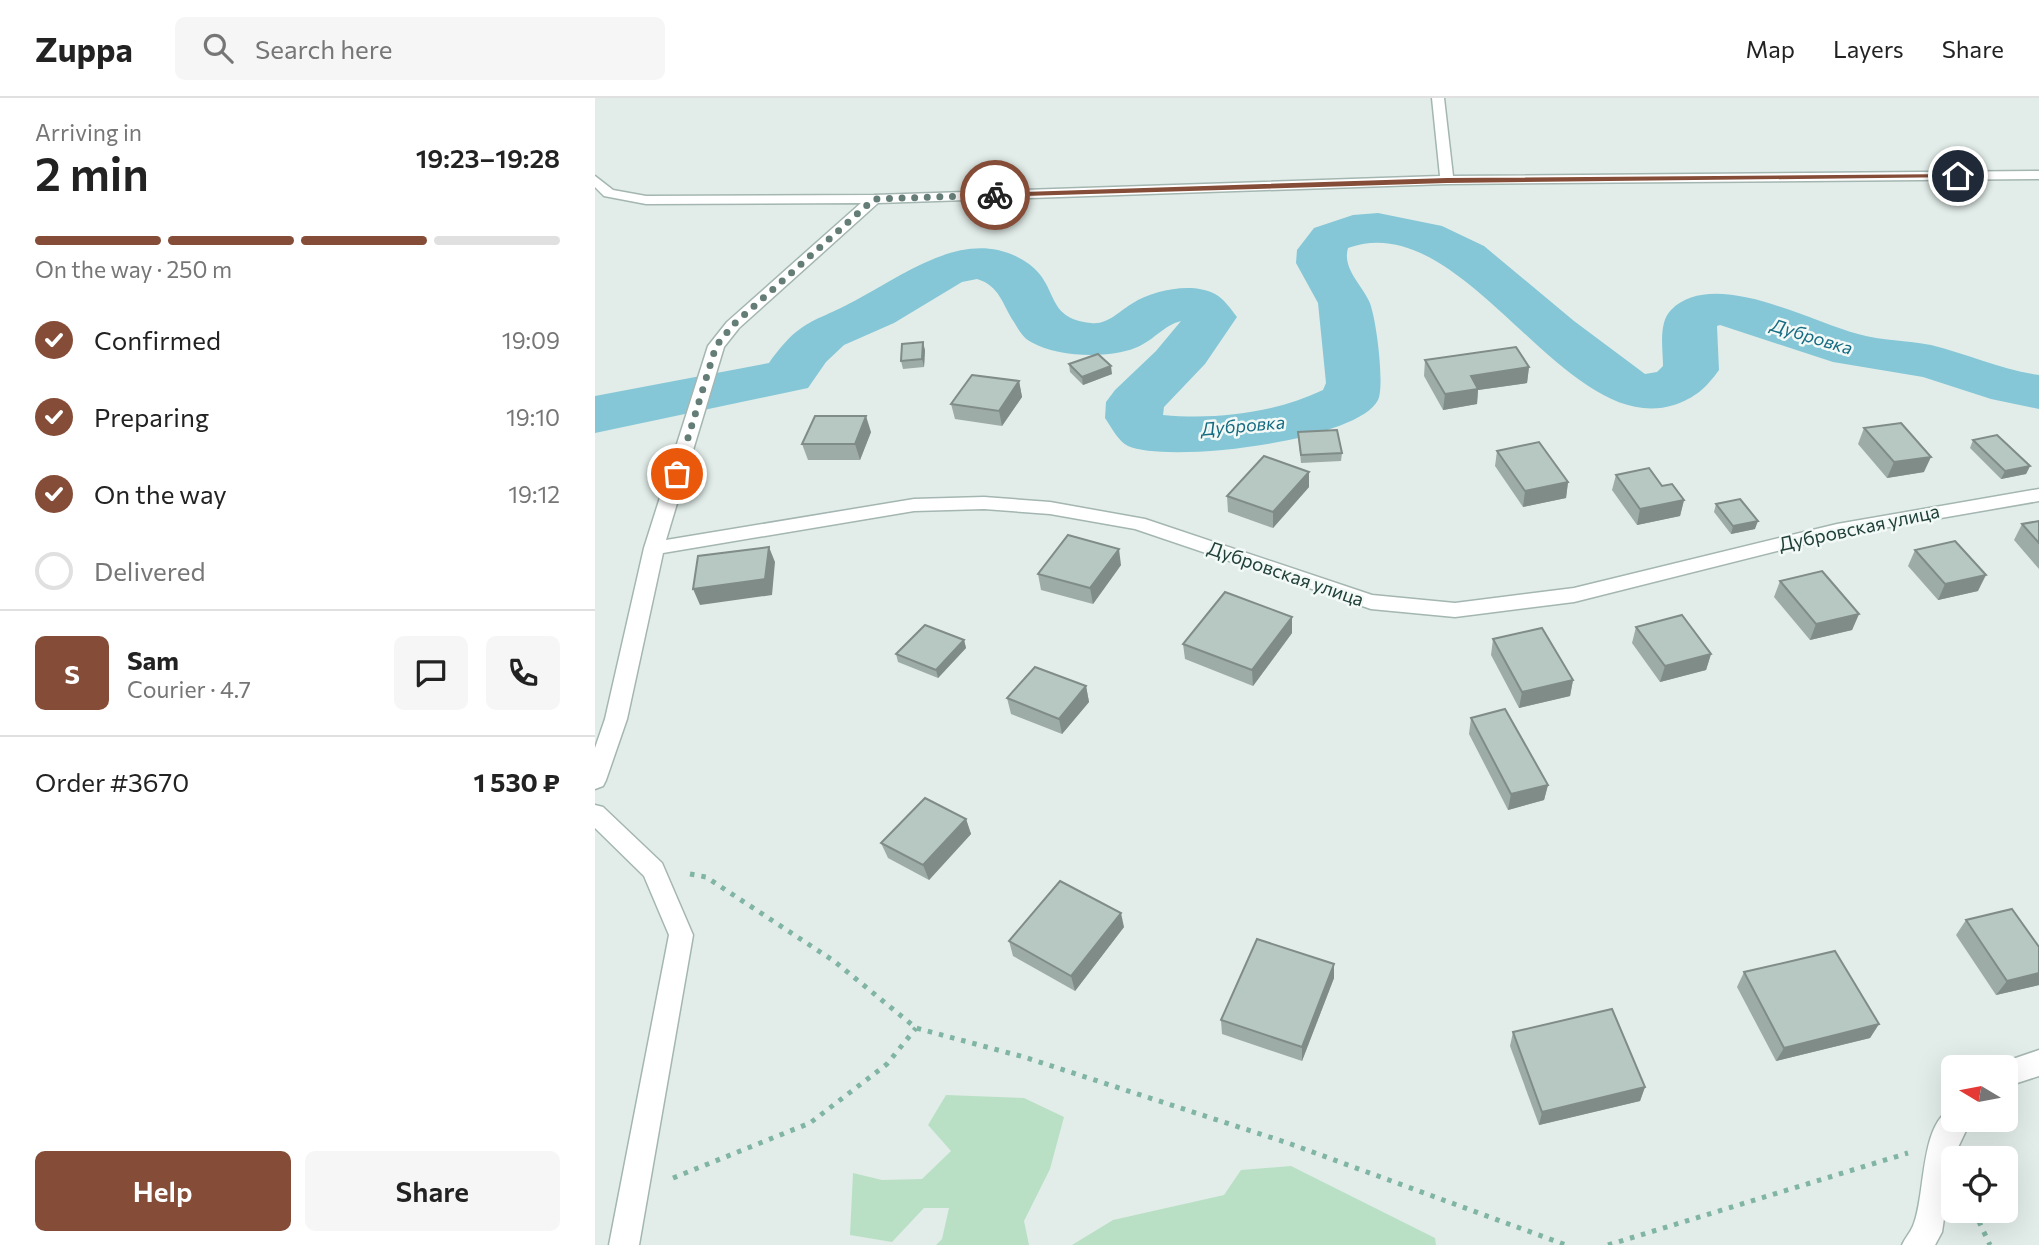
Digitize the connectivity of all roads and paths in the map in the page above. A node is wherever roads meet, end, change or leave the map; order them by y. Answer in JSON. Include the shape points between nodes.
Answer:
{"nodes":[{"id":1,"x":1438,"y":98,"type":"edge"},
{"id":2,"x":2039,"y":175,"type":"edge"},
{"id":3,"x":595,"y":180,"type":"edge"},
{"id":4,"x":1447,"y":180,"type":"junction"},
{"id":5,"x":874,"y":199,"type":"junction"},
{"id":6,"x":2039,"y":495,"type":"edge"},
{"id":7,"x":654,"y":548,"type":"junction"},
{"id":8,"x":595,"y":780,"type":"edge"},
{"id":9,"x":595,"y":814,"type":"edge"},
{"id":10,"x":654,"y":870,"type":"junction"},
{"id":11,"x":916,"y":1028,"type":"junction"},
{"id":12,"x":2039,"y":1063,"type":"edge"},
{"id":13,"x":2018,"y":1070,"type":"edge"},
{"id":14,"x":1947,"y":1132,"type":"edge"},
{"id":15,"x":1950,"y":1132,"type":"edge"},
{"id":16,"x":633,"y":1194,"type":"junction"},
{"id":17,"x":1980,"y":1223,"type":"edge"},
{"id":18,"x":624,"y":1245,"type":"edge"},
{"id":19,"x":1566,"y":1245,"type":"edge"},
{"id":20,"x":1608,"y":1245,"type":"edge"},
{"id":21,"x":1917,"y":1245,"type":"edge"},
{"id":22,"x":1990,"y":1245,"type":"edge"}],
"edges":[{"from":1,"to":4,"type":"street"},
{"from":2,"to":4,"type":"street"},
{"from":3,"to":5,"type":"street","via":[[609,193],[646,200]]},
{"from":4,"to":5,"type":"street"},
{"from":5,"to":7,"type":"street","via":[[733,325],[716,346]]},
{"from":6,"to":7,"type":"street","name":"Дубровская улица","via":[[1837,530],[1574,594],[1455,610],[1371,602],[1137,523],[1037,507],[913,505]]},
{"from":7,"to":8,"type":"street","via":[[616,719]]},
{"from":9,"to":10,"type":"street"},
{"from":10,"to":11,"type":"path","via":[[706,877],[834,961]]},
{"from":10,"to":16,"type":"street","via":[[681,935]]},
{"from":11,"to":16,"type":"path","via":[[887,1064],[810,1123]]},
{"from":11,"to":19,"type":"path","via":[[1024,1056],[1288,1143]]},
{"from":12,"to":13,"type":"street"},
{"from":14,"to":20,"type":"path"},
{"from":15,"to":21,"type":"street","via":[[1927,1232]]},
{"from":16,"to":18,"type":"street"},
{"from":17,"to":22,"type":"path"}]}
